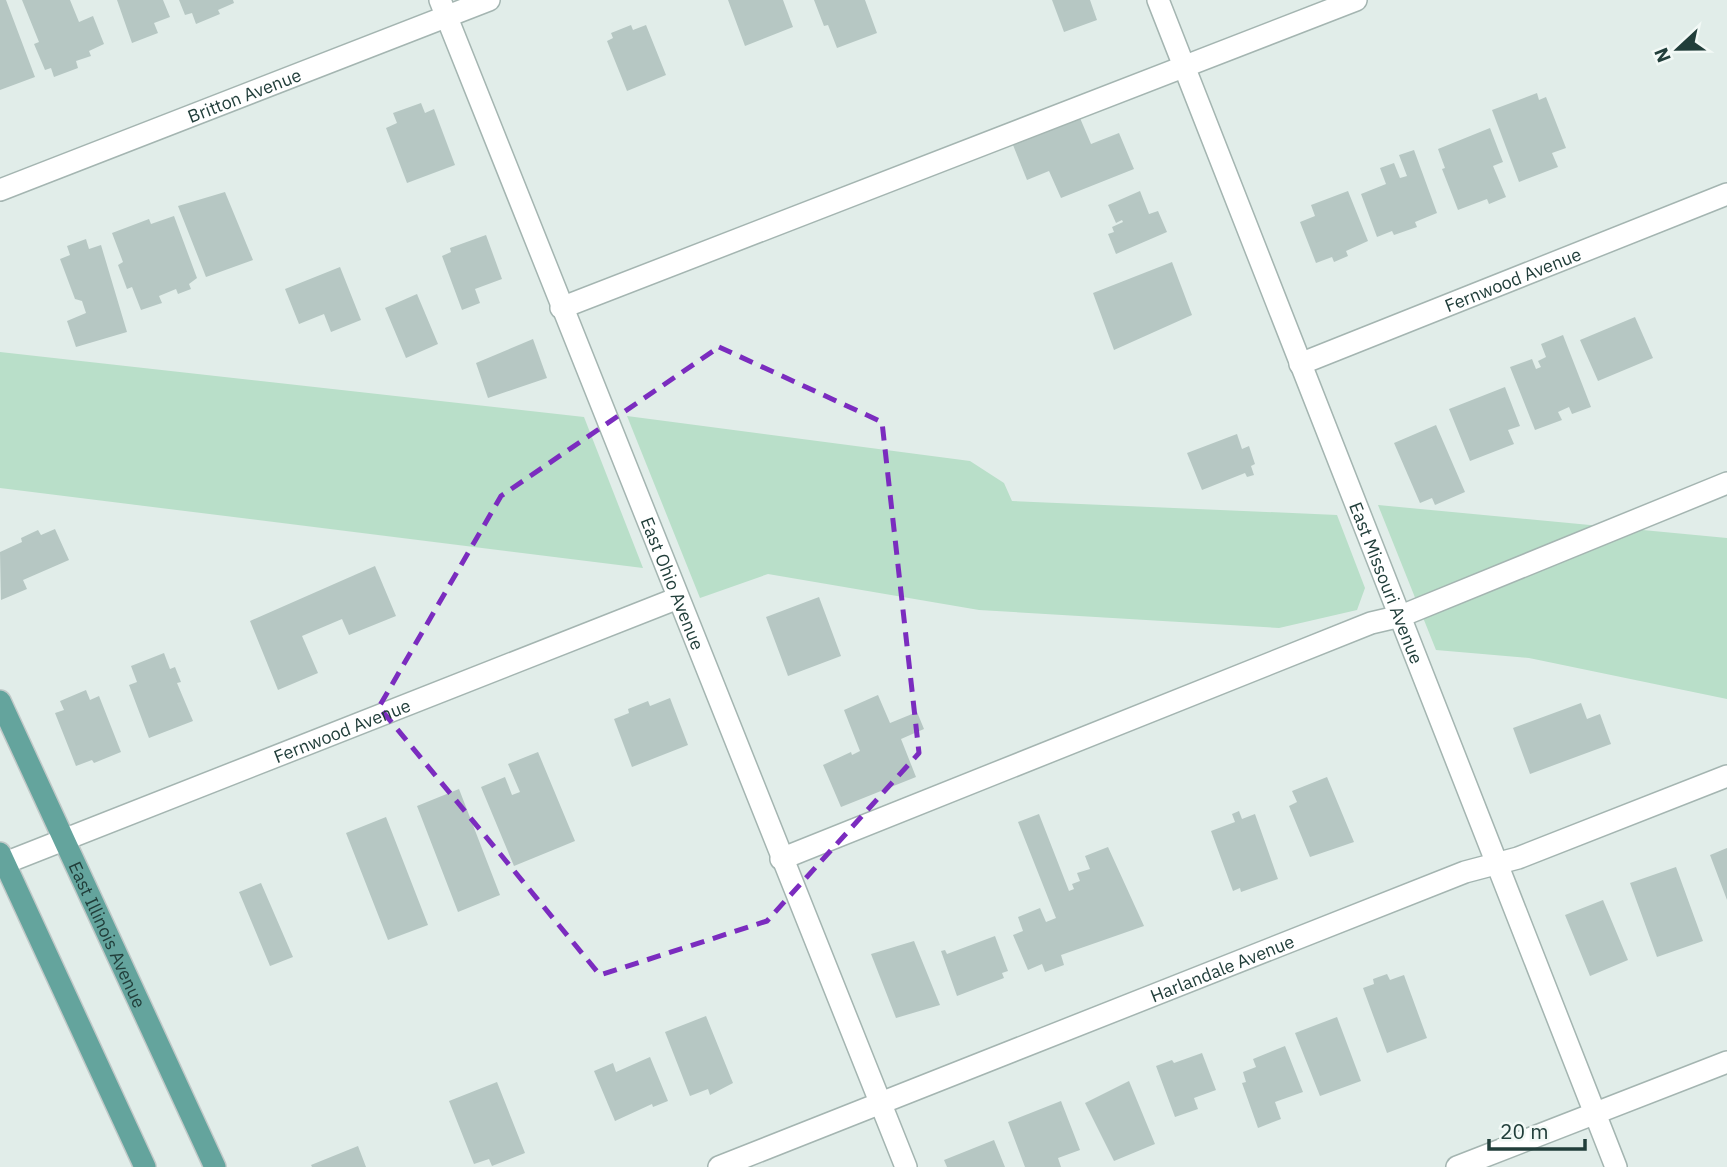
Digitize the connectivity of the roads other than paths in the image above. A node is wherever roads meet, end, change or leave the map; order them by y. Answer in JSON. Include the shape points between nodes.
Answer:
{"nodes":[{"id":1,"x":489,"y":0,"type":"edge"},
{"id":2,"x":1158,"y":0,"type":"edge"},
{"id":3,"x":1356,"y":0,"type":"edge"},
{"id":4,"x":443,"y":9,"type":"edge"},
{"id":5,"x":1184,"y":68,"type":"junction"},
{"id":6,"x":0,"y":190,"type":"edge"},
{"id":7,"x":1727,"y":194,"type":"edge"},
{"id":8,"x":561,"y":308,"type":"junction"},
{"id":9,"x":1300,"y":364,"type":"junction"},
{"id":10,"x":1727,"y":483,"type":"edge"},
{"id":11,"x":678,"y":598,"type":"junction"},
{"id":12,"x":1401,"y":616,"type":"junction"},
{"id":13,"x":0,"y":701,"type":"edge"},
{"id":14,"x":1727,"y":776,"type":"edge"},
{"id":15,"x":64,"y":840,"type":"junction"},
{"id":16,"x":2,"y":858,"type":"edge"},
{"id":17,"x":782,"y":859,"type":"junction"},
{"id":18,"x":1496,"y":864,"type":"junction"},
{"id":19,"x":1727,"y":1062,"type":"edge"},
{"id":20,"x":881,"y":1103,"type":"junction"},
{"id":21,"x":1595,"y":1113,"type":"junction"},
{"id":22,"x":145,"y":1167,"type":"edge"},
{"id":23,"x":215,"y":1167,"type":"edge"},
{"id":24,"x":719,"y":1167,"type":"edge"},
{"id":25,"x":906,"y":1167,"type":"edge"},
{"id":26,"x":1457,"y":1167,"type":"edge"},
{"id":27,"x":1616,"y":1167,"type":"edge"}],
"edges":[{"from":1,"to":4,"type":"street","name":"Britton Avenue"},
{"from":2,"to":5,"type":"street","name":"East Missouri Avenue"},
{"from":3,"to":5,"type":"street"},
{"from":4,"to":6,"type":"street","name":"Britton Avenue"},
{"from":4,"to":8,"type":"street","name":"East Ohio Avenue"},
{"from":5,"to":8,"type":"street"},
{"from":5,"to":9,"type":"street","name":"East Missouri Avenue"},
{"from":7,"to":9,"type":"street","name":"Fernwood Avenue"},
{"from":8,"to":11,"type":"street","name":"East Ohio Avenue"},
{"from":9,"to":12,"type":"street","name":"East Missouri Avenue"},
{"from":10,"to":12,"type":"street"},
{"from":11,"to":15,"type":"street","name":"Fernwood Avenue"},
{"from":11,"to":17,"type":"street","name":"East Ohio Avenue"},
{"from":12,"to":17,"type":"street","via":[[1359,628]]},
{"from":12,"to":18,"type":"street","name":"East Missouri Avenue"},
{"from":13,"to":15,"type":"main road","name":"East Illinois Avenue"},
{"from":14,"to":18,"type":"street","name":"Harlandale Avenue"},
{"from":15,"to":16,"type":"street","name":"Fernwood Avenue"},
{"from":15,"to":23,"type":"main road","name":"East Illinois Avenue"},
{"from":16,"to":22,"type":"main road"},
{"from":17,"to":20,"type":"street","name":"East Ohio Avenue"},
{"from":18,"to":20,"type":"street","name":"Harlandale Avenue","via":[[1465,872]]},
{"from":18,"to":21,"type":"street","name":"East Missouri Avenue"},
{"from":19,"to":21,"type":"street"},
{"from":20,"to":24,"type":"street","name":"Harlandale Avenue"},
{"from":20,"to":25,"type":"street","name":"East Ohio Avenue"},
{"from":21,"to":26,"type":"street"},
{"from":21,"to":27,"type":"street","name":"East Missouri Avenue"}]}
